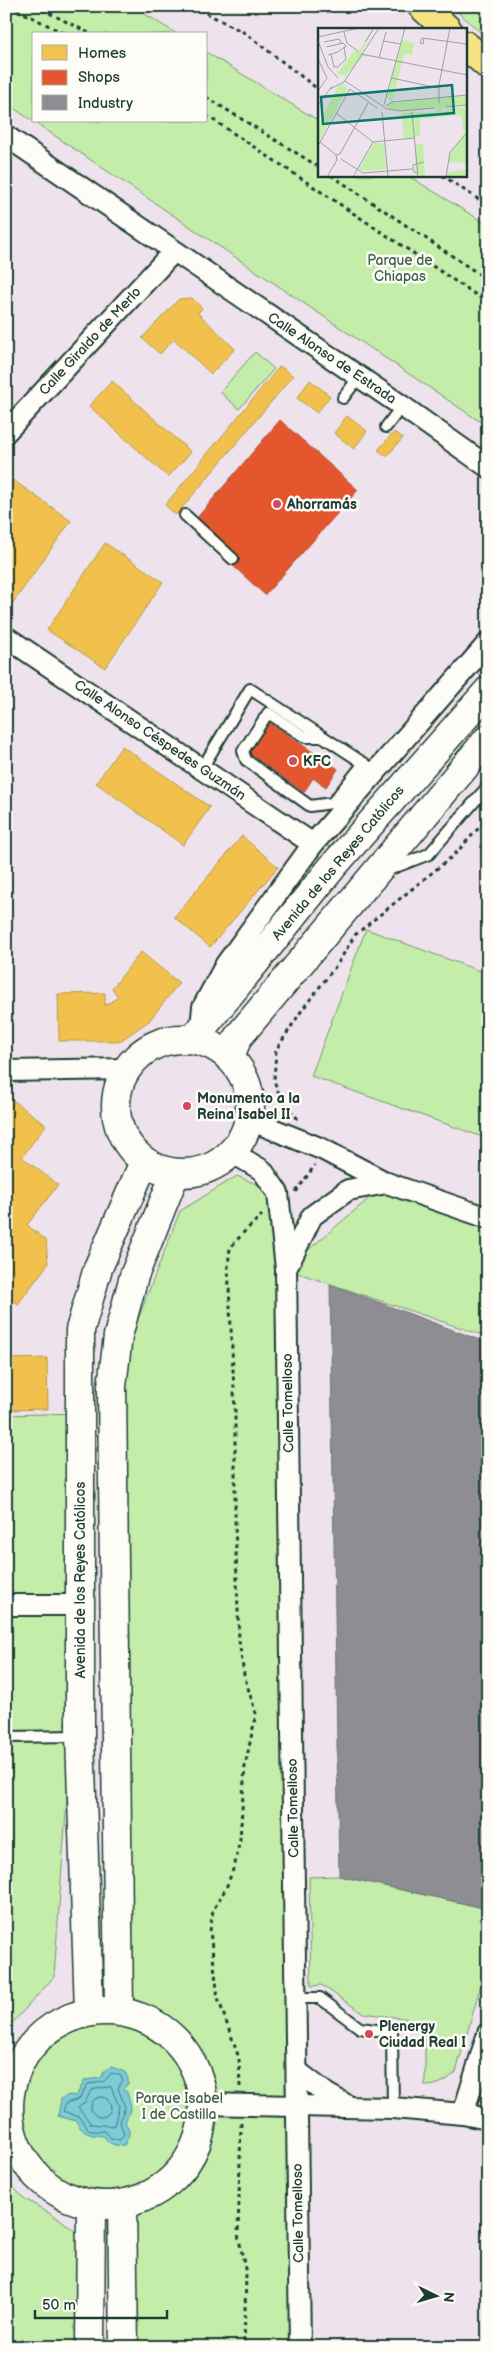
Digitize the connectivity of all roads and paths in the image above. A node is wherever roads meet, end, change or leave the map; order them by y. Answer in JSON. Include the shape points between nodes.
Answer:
{"nodes":[{"id":1,"x":10,"y":6,"type":"edge"},
{"id":2,"x":35,"y":6,"type":"edge"},
{"id":3,"x":192,"y":6,"type":"edge"},
{"id":4,"x":422,"y":6,"type":"edge"},
{"id":5,"x":446,"y":28,"type":"edge"},
{"id":6,"x":61,"y":32,"type":"edge"},
{"id":7,"x":87,"y":32,"type":"edge"},
{"id":8,"x":466,"y":46,"type":"edge"},
{"id":9,"x":488,"y":65,"type":"edge"},
{"id":10,"x":318,"y":89,"type":"edge"},
{"id":11,"x":208,"y":98,"type":"edge"},
{"id":12,"x":208,"y":116,"type":"edge"},
{"id":13,"x":6,"y":136,"type":"edge"},
{"id":14,"x":318,"y":166,"type":"edge"},
{"id":15,"x":332,"y":176,"type":"edge"},
{"id":16,"x":443,"y":176,"type":"edge"},
{"id":17,"x":488,"y":206,"type":"edge"},
{"id":18,"x":174,"y":251,"type":"junction"},
{"id":19,"x":488,"y":280,"type":"edge"},
{"id":20,"x":488,"y":303,"type":"edge"},
{"id":21,"x":359,"y":377,"type":"junction"},
{"id":22,"x":343,"y":398,"type":"dead end"},
{"id":23,"x":402,"y":406,"type":"junction"},
{"id":24,"x":386,"y":427,"type":"dead end"},
{"id":25,"x":6,"y":432,"type":"edge"},
{"id":26,"x":488,"y":467,"type":"edge"},
{"id":27,"x":185,"y":515,"type":"dead end"},
{"id":28,"x":233,"y":559,"type":"dead end"},
{"id":29,"x":6,"y":637,"type":"edge"},
{"id":30,"x":488,"y":643,"type":"edge"},
{"id":31,"x":488,"y":691,"type":"edge"},
{"id":32,"x":322,"y":737,"type":"junction"},
{"id":33,"x":488,"y":739,"type":"edge"},
{"id":34,"x":202,"y":768,"type":"junction"},
{"id":35,"x":370,"y":768,"type":"junction"},
{"id":36,"x":488,"y":786,"type":"edge"},
{"id":37,"x":313,"y":844,"type":"junction"},
{"id":38,"x":373,"y":876,"type":"junction"},
{"id":39,"x":197,"y":1034,"type":"junction"},
{"id":40,"x":230,"y":1056,"type":"junction"},
{"id":41,"x":126,"y":1069,"type":"junction"},
{"id":42,"x":6,"y":1070,"type":"edge"},
{"id":43,"x":250,"y":1120,"type":"junction"},
{"id":44,"x":233,"y":1153,"type":"junction"},
{"id":45,"x":144,"y":1162,"type":"junction"},
{"id":46,"x":174,"y":1174,"type":"junction"},
{"id":47,"x":387,"y":1183,"type":"junction"},
{"id":48,"x":488,"y":1218,"type":"edge"},
{"id":49,"x":286,"y":1269,"type":"junction"},
{"id":50,"x":6,"y":1605,"type":"edge"},
{"id":51,"x":81,"y":1605,"type":"junction"},
{"id":52,"x":80,"y":1736,"type":"junction"},
{"id":53,"x":6,"y":1737,"type":"edge"},
{"id":54,"x":296,"y":1998,"type":"junction"},
{"id":55,"x":119,"y":2010,"type":"junction"},
{"id":56,"x":88,"y":2011,"type":"junction"},
{"id":57,"x":488,"y":2033,"type":"edge"},
{"id":58,"x":297,"y":2071,"type":"junction"},
{"id":59,"x":10,"y":2079,"type":"edge"},
{"id":60,"x":203,"y":2104,"type":"junction"},
{"id":61,"x":297,"y":2107,"type":"junction"},
{"id":62,"x":352,"y":2108,"type":"junction"},
{"id":63,"x":393,"y":2108,"type":"junction"},
{"id":64,"x":462,"y":2114,"type":"junction"},
{"id":65,"x":488,"y":2120,"type":"edge"},
{"id":66,"x":8,"y":2122,"type":"edge"},
{"id":67,"x":122,"y":2204,"type":"junction"},
{"id":68,"x":91,"y":2205,"type":"junction"},
{"id":69,"x":90,"y":2347,"type":"edge"},
{"id":70,"x":124,"y":2347,"type":"edge"},
{"id":71,"x":300,"y":2347,"type":"edge"}],
"edges":[{"from":1,"to":6,"type":"path"},
{"from":2,"to":7,"type":"path"},
{"from":3,"to":10,"type":"path","via":[[245,33]]},
{"from":4,"to":5,"type":"highway"},
{"from":8,"to":9,"type":"highway"},
{"from":11,"to":14,"type":"path"},
{"from":12,"to":20,"type":"path"},
{"from":13,"to":18,"type":"street","name":"Calle Alonso de Estrada"},
{"from":15,"to":19,"type":"path"},
{"from":16,"to":17,"type":"path"},
{"from":18,"to":21,"type":"street","name":"Calle Alonso de Estrada"},
{"from":18,"to":25,"type":"street","name":"Calle Giraldo de Merlo"},
{"from":21,"to":22,"type":"lane"},
{"from":21,"to":23,"type":"street","name":"Calle Alonso de Estrada"},
{"from":23,"to":24,"type":"lane"},
{"from":23,"to":26,"type":"street","name":"Calle Alonso de Estrada"},
{"from":27,"to":28,"type":"lane"},
{"from":29,"to":34,"type":"street","name":"Calle Alonso Céspedes Guzmán"},
{"from":30,"to":35,"type":"street"},
{"from":31,"to":39,"type":"main road","name":"Avenida de los Reyes Católicos","via":[[334,864]]},
{"from":32,"to":34,"type":"lane","via":[[250,689]]},
{"from":32,"to":35,"type":"lane"},
{"from":32,"to":35,"type":"lane","via":[[305,737],[268,713],[243,751],[246,760],[310,806],[332,802]]},
{"from":33,"to":38,"type":"main road"},
{"from":34,"to":37,"type":"street","name":"Calle Alonso Céspedes Guzmán"},
{"from":35,"to":37,"type":"street"},
{"from":36,"to":38,"type":"lane","via":[[430,854]]},
{"from":37,"to":39,"type":"street","via":[[226,964],[203,1007]]},
{"from":38,"to":40,"type":"main road","via":[[238,1037]]},
{"from":39,"to":40,"type":"main road"},
{"from":39,"to":41,"type":"main road","via":[[164,1040],[144,1050]]},
{"from":40,"to":43,"type":"main road","via":[[246,1080],[251,1099]]},
{"from":41,"to":42,"type":"street"},
{"from":41,"to":45,"type":"main road","via":[[116,1099],[116,1116],[130,1149]]},
{"from":43,"to":44,"type":"main road"},
{"from":43,"to":47,"type":"street","via":[[322,1149]]},
{"from":44,"to":46,"type":"main road","via":[[207,1170]]},
{"from":44,"to":49,"type":"street","name":"Calle Tomelloso","via":[[262,1170],[278,1193]]},
{"from":45,"to":46,"type":"main road"},
{"from":45,"to":51,"type":"main road","name":"Avenida de los Reyes Católicos","via":[[98,1268],[80,1330]]},
{"from":46,"to":55,"type":"main road","via":[[134,1276],[118,1336],[112,1386]]},
{"from":47,"to":48,"type":"street"},
{"from":47,"to":49,"type":"street","name":"Calle Tomelloso","via":[[348,1190],[312,1216]]},
{"from":49,"to":54,"type":"street","name":"Calle Tomelloso"},
{"from":50,"to":51,"type":"street"},
{"from":51,"to":52,"type":"main road","name":"Avenida de los Reyes Católicos"},
{"from":52,"to":53,"type":"lane"},
{"from":52,"to":56,"type":"main road","name":"Avenida de los Reyes Católicos"},
{"from":54,"to":58,"type":"street","name":"Calle Tomelloso"},
{"from":54,"to":63,"type":"lane","via":[[320,1998],[360,2028],[392,2032]]},
{"from":55,"to":56,"type":"main road"},
{"from":55,"to":60,"type":"main road","via":[[151,2021],[177,2041],[196,2069]]},
{"from":56,"to":59,"type":"main road","via":[[60,2021],[39,2036]]},
{"from":57,"to":64,"type":"street"},
{"from":58,"to":61,"type":"street","name":"Calle Tomelloso"},
{"from":58,"to":62,"type":"street"},
{"from":59,"to":66,"type":"main road"},
{"from":60,"to":61,"type":"street"},
{"from":60,"to":67,"type":"main road","via":[[196,2144],[184,2167],[156,2192]]},
{"from":61,"to":62,"type":"street"},
{"from":61,"to":71,"type":"street","name":"Calle Tomelloso"},
{"from":62,"to":63,"type":"street"},
{"from":63,"to":64,"type":"street"},
{"from":64,"to":65,"type":"street"},
{"from":66,"to":68,"type":"main road","via":[[14,2142],[31,2172],[59,2194]]},
{"from":67,"to":68,"type":"main road"},
{"from":67,"to":70,"type":"main road"},
{"from":68,"to":69,"type":"main road"}]}
